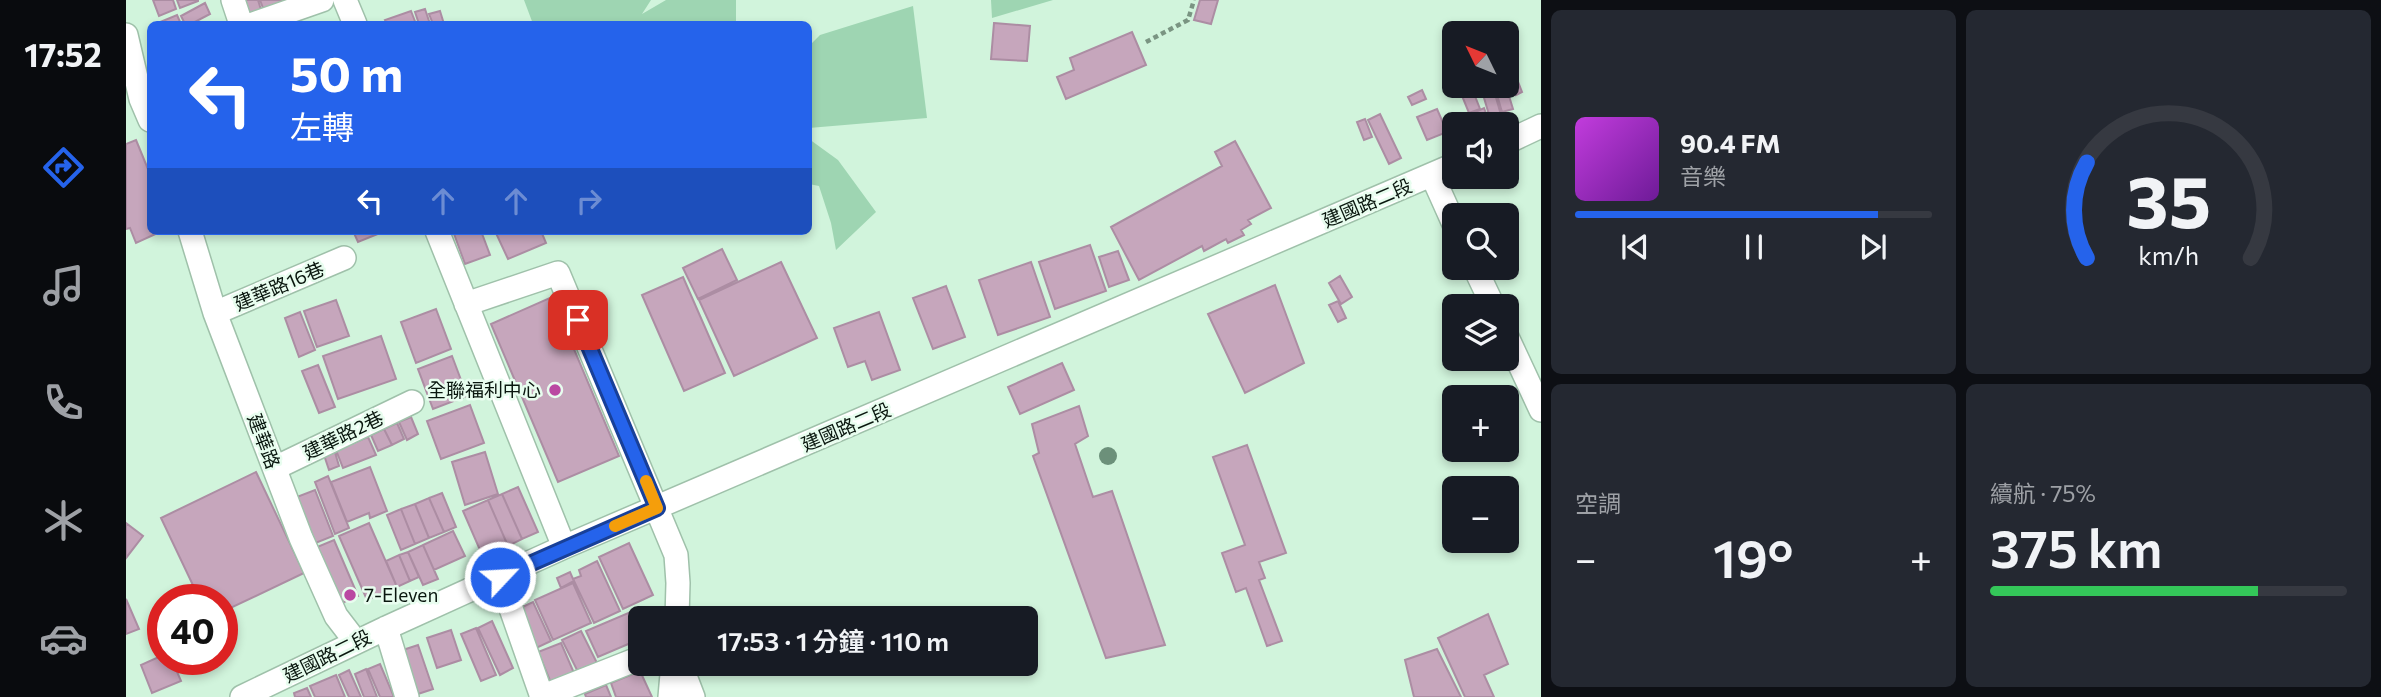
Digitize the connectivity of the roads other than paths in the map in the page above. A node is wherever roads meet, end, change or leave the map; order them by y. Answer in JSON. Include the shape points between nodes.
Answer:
{"nodes":[{"id":1,"x":233,"y":0,"type":"edge"},
{"id":2,"x":322,"y":0,"type":"edge"},
{"id":3,"x":345,"y":0,"type":"edge"},
{"id":4,"x":240,"y":21,"type":"edge"},
{"id":5,"x":262,"y":21,"type":"edge"},
{"id":6,"x":354,"y":21,"type":"edge"},
{"id":7,"x":126,"y":35,"type":"edge"},
{"id":8,"x":134,"y":103,"type":"edge"},
{"id":9,"x":147,"y":117,"type":"edge"},
{"id":10,"x":1541,"y":127,"type":"edge"},
{"id":11,"x":1519,"y":137,"type":"edge"},
{"id":12,"x":1442,"y":171,"type":"edge"},
{"id":13,"x":1432,"y":176,"type":"junction"},
{"id":14,"x":1444,"y":203,"type":"edge"},
{"id":15,"x":191,"y":235,"type":"edge"},
{"id":16,"x":439,"y":235,"type":"edge"},
{"id":17,"x":344,"y":258,"type":"dead end"},
{"id":18,"x":466,"y":304,"type":"junction"},
{"id":19,"x":215,"y":313,"type":"junction"},
{"id":20,"x":1519,"y":363,"type":"edge"},
{"id":21,"x":412,"y":402,"type":"dead end"},
{"id":22,"x":1541,"y":410,"type":"edge"},
{"id":23,"x":275,"y":468,"type":"junction"},
{"id":24,"x":657,"y":508,"type":"junction"},
{"id":25,"x":564,"y":547,"type":"junction"},
{"id":26,"x":500,"y":577,"type":"junction"},
{"id":27,"x":677,"y":606,"type":"edge"},
{"id":28,"x":386,"y":628,"type":"junction"},
{"id":29,"x":356,"y":642,"type":"junction"},
{"id":30,"x":628,"y":663,"type":"edge"},
{"id":31,"x":672,"y":676,"type":"edge"},
{"id":32,"x":685,"y":676,"type":"edge"},
{"id":33,"x":274,"y":690,"type":"edge"},
{"id":34,"x":242,"y":697,"type":"edge"},
{"id":35,"x":407,"y":697,"type":"edge"},
{"id":36,"x":542,"y":697,"type":"edge"},
{"id":37,"x":670,"y":697,"type":"edge"},
{"id":38,"x":692,"y":697,"type":"edge"}],
"edges":[{"from":1,"to":4,"type":"street"},
{"from":2,"to":5,"type":"street"},
{"from":3,"to":6,"type":"street"},
{"from":7,"to":8,"type":"street"},
{"from":8,"to":9,"type":"street"},
{"from":10,"to":11,"type":"street"},
{"from":12,"to":13,"type":"street","name":"建國路二段"},
{"from":13,"to":14,"type":"street"},
{"from":13,"to":24,"type":"street","name":"建國路二段"},
{"from":15,"to":19,"type":"street","name":"建華路"},
{"from":16,"to":18,"type":"street"},
{"from":17,"to":19,"type":"street","name":"建華路16巷"},
{"from":18,"to":24,"type":"street","via":[[558,273]]},
{"from":18,"to":25,"type":"street"},
{"from":19,"to":23,"type":"street","name":"建華路"},
{"from":20,"to":22,"type":"street"},
{"from":21,"to":23,"type":"street","name":"建華路2巷"},
{"from":23,"to":29,"type":"street","name":"建華路","via":[[336,616]]},
{"from":24,"to":25,"type":"street","name":"建國路二段"},
{"from":24,"to":27,"type":"street","via":[[676,555]]},
{"from":25,"to":26,"type":"street","name":"建國路二段"},
{"from":26,"to":28,"type":"street","name":"建國路二段"},
{"from":26,"to":36,"type":"street"},
{"from":28,"to":29,"type":"street","name":"建國路二段"},
{"from":28,"to":35,"type":"street"},
{"from":29,"to":33,"type":"street","name":"建國路二段"},
{"from":30,"to":36,"type":"street"},
{"from":31,"to":37,"type":"street"},
{"from":32,"to":38,"type":"street"},
{"from":33,"to":34,"type":"street","name":"建國路二段"}]}
